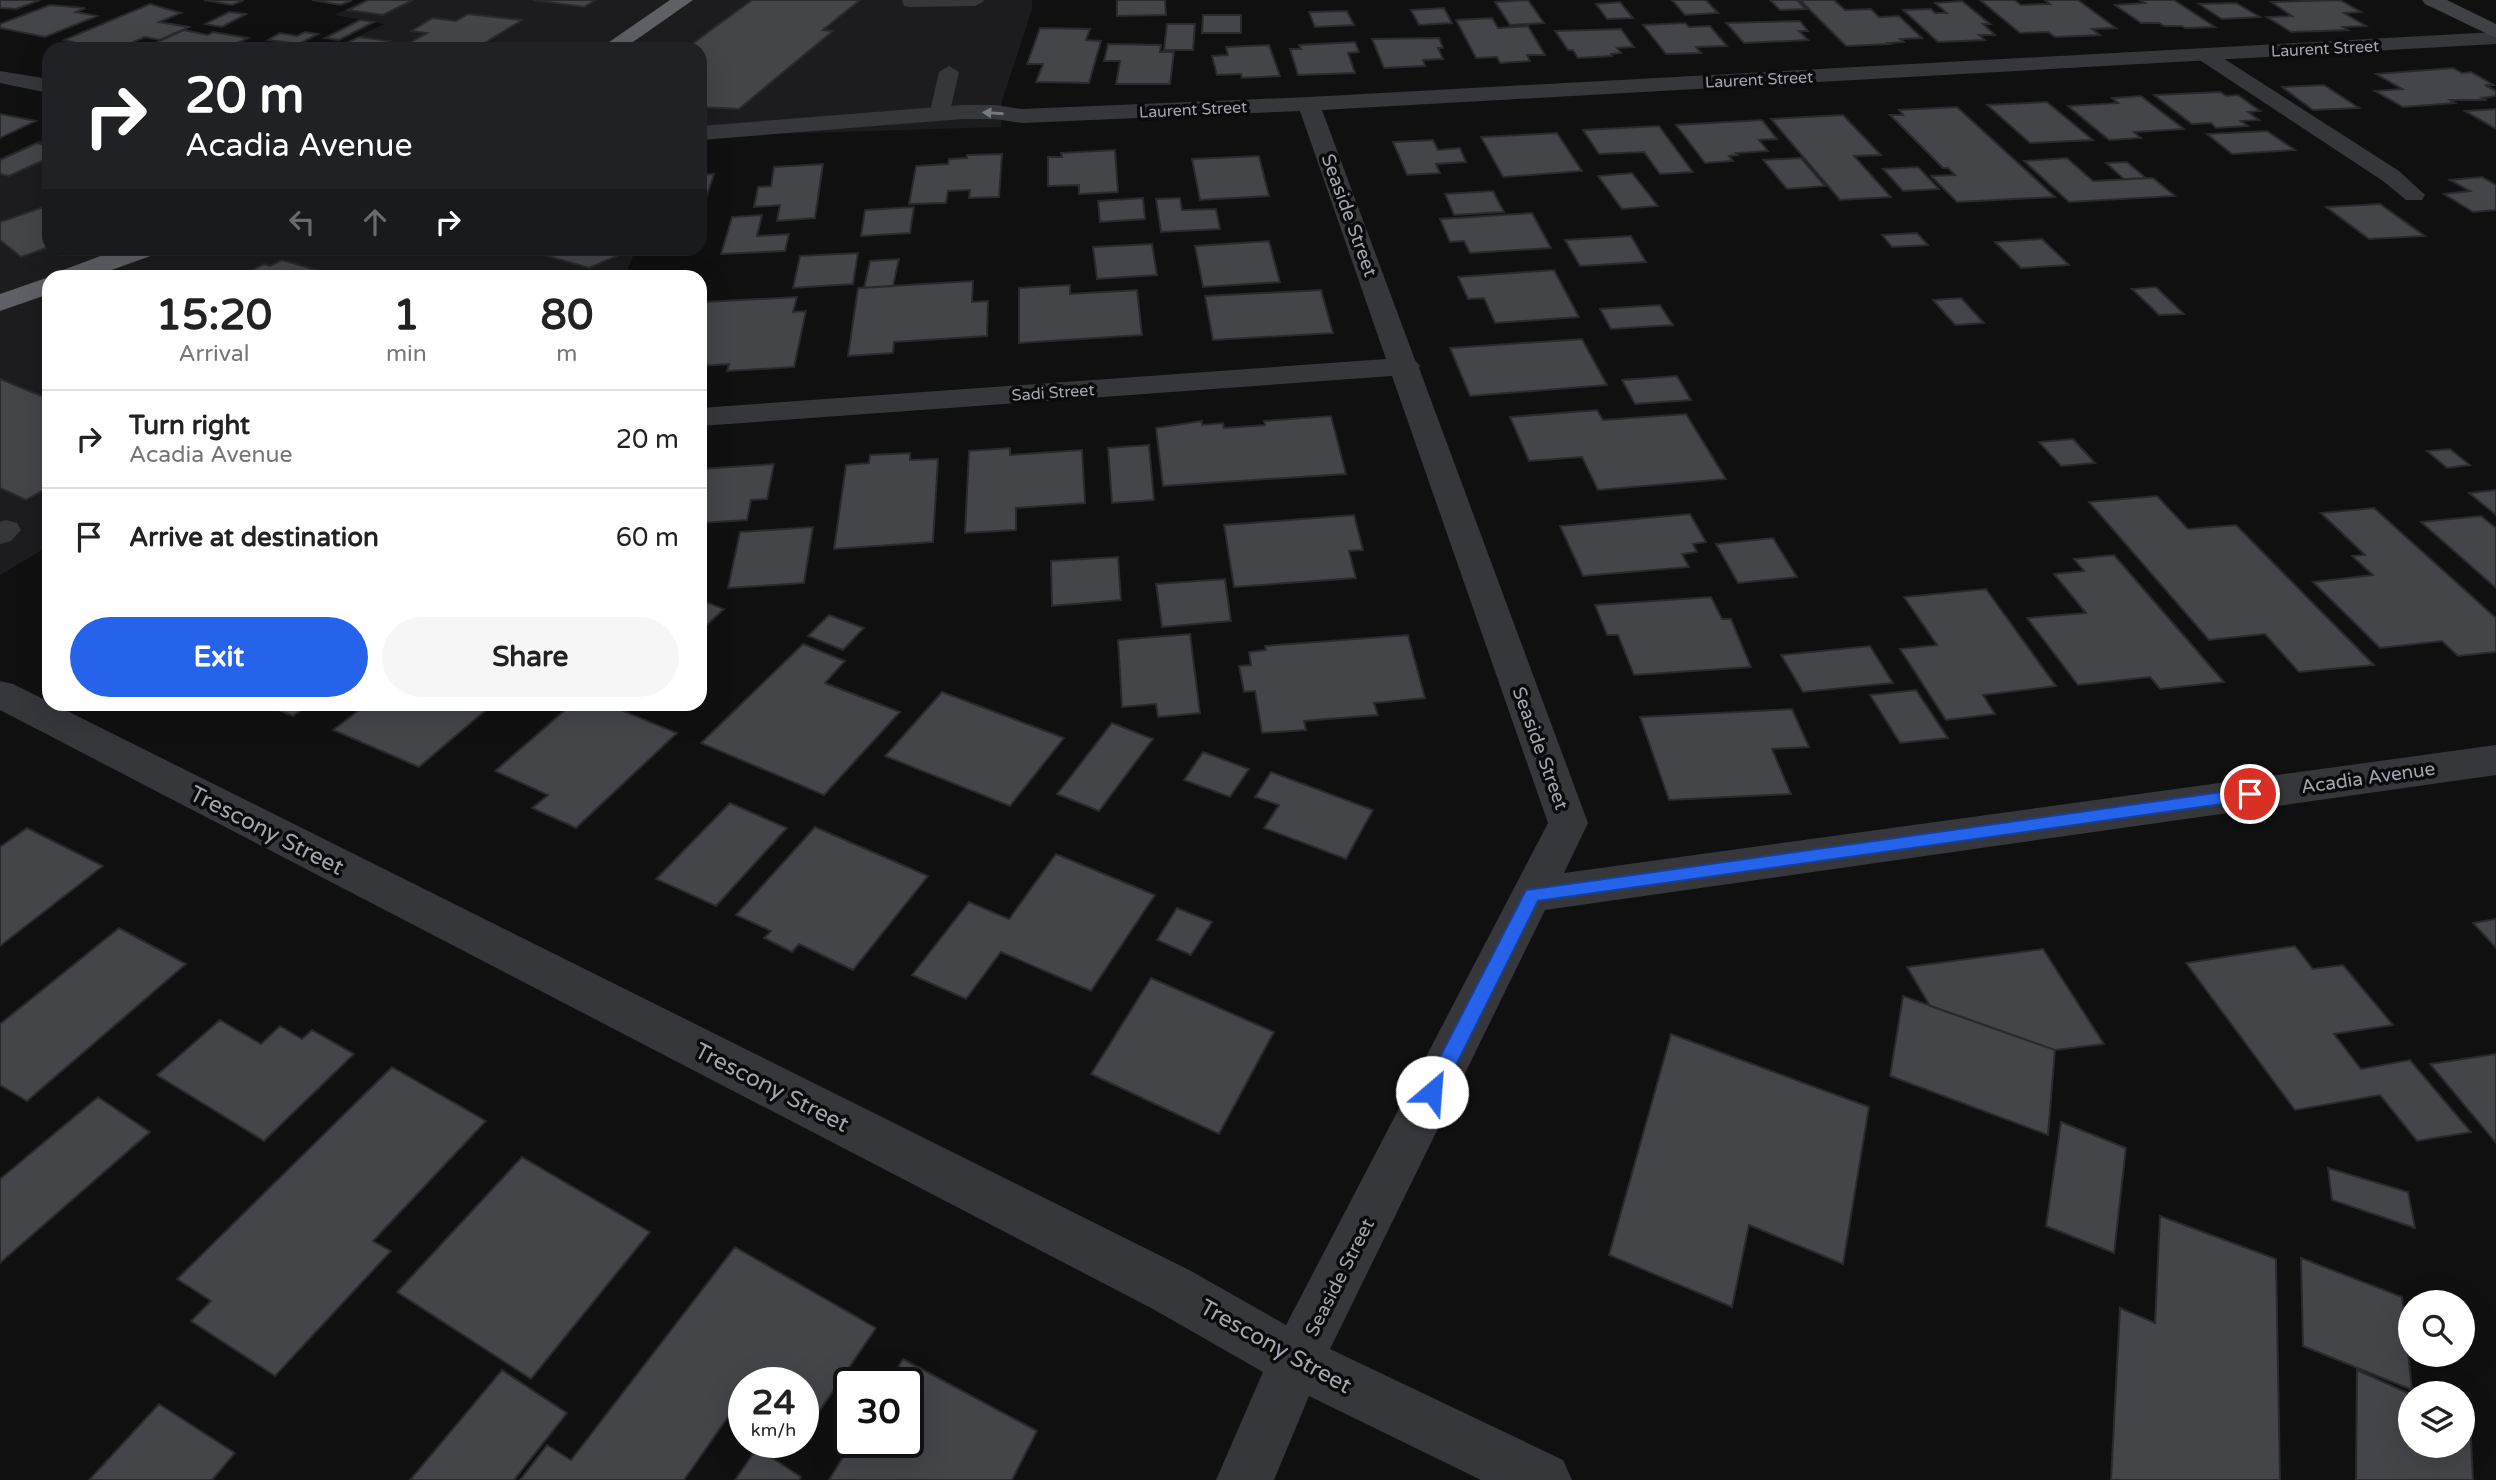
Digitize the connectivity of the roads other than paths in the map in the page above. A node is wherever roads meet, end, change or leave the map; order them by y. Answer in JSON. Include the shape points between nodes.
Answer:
{"nodes":[{"id":1,"x":683,"y":0,"type":"edge"},
{"id":2,"x":2432,"y":0,"type":"edge"},
{"id":3,"x":975,"y":1,"type":"edge"},
{"id":4,"x":910,"y":2,"type":"dead end"},
{"id":5,"x":2496,"y":32,"type":"edge"},
{"id":6,"x":2496,"y":38,"type":"edge"},
{"id":7,"x":620,"y":42,"type":"edge"},
{"id":8,"x":2205,"y":55,"type":"junction"},
{"id":9,"x":949,"y":72,"type":"dead end"},
{"id":10,"x":0,"y":77,"type":"edge"},
{"id":11,"x":42,"y":85,"type":"edge"},
{"id":12,"x":1309,"y":104,"type":"junction"},
{"id":13,"x":952,"y":109,"type":"junction"},
{"id":14,"x":707,"y":132,"type":"edge"},
{"id":15,"x":2414,"y":195,"type":"dead end"},
{"id":16,"x":126,"y":256,"type":"edge"},
{"id":17,"x":88,"y":270,"type":"edge"},
{"id":18,"x":42,"y":290,"type":"edge"},
{"id":19,"x":0,"y":303,"type":"edge"},
{"id":20,"x":1406,"y":366,"type":"junction"},
{"id":21,"x":707,"y":416,"type":"edge"},
{"id":22,"x":0,"y":694,"type":"edge"},
{"id":23,"x":2496,"y":760,"type":"edge"},
{"id":24,"x":1532,"y":895,"type":"junction"},
{"id":25,"x":1297,"y":1361,"type":"junction"},
{"id":26,"x":1245,"y":1480,"type":"edge"},
{"id":27,"x":1543,"y":1480,"type":"edge"}],
"edges":[{"from":1,"to":7,"type":"highway"},
{"from":2,"to":5,"type":"street"},
{"from":3,"to":4,"type":"lane"},
{"from":6,"to":8,"type":"street","name":"Laurent Street"},
{"from":8,"to":12,"type":"street","name":"Laurent Street"},
{"from":8,"to":15,"type":"lane"},
{"from":9,"to":13,"type":"lane"},
{"from":10,"to":11,"type":"street"},
{"from":12,"to":13,"type":"street","name":"Laurent Street","one_way":true,"via":[[1022,116]]},
{"from":12,"to":20,"type":"street","name":"Seaside Street"},
{"from":13,"to":14,"type":"street"},
{"from":16,"to":17,"type":"highway"},
{"from":18,"to":19,"type":"highway"},
{"from":20,"to":21,"type":"street","name":"Sadi Street"},
{"from":20,"to":24,"type":"street","name":"Seaside Street","via":[[1568,823]]},
{"from":22,"to":25,"type":"street","name":"Trescony Street","via":[[1159,1284]]},
{"from":23,"to":24,"type":"street","name":"Acadia Avenue"},
{"from":24,"to":25,"type":"street","name":"Seaside Street"},
{"from":25,"to":26,"type":"street","name":"Seaside Street"},
{"from":25,"to":27,"type":"street","name":"Trescony Street"}]}
